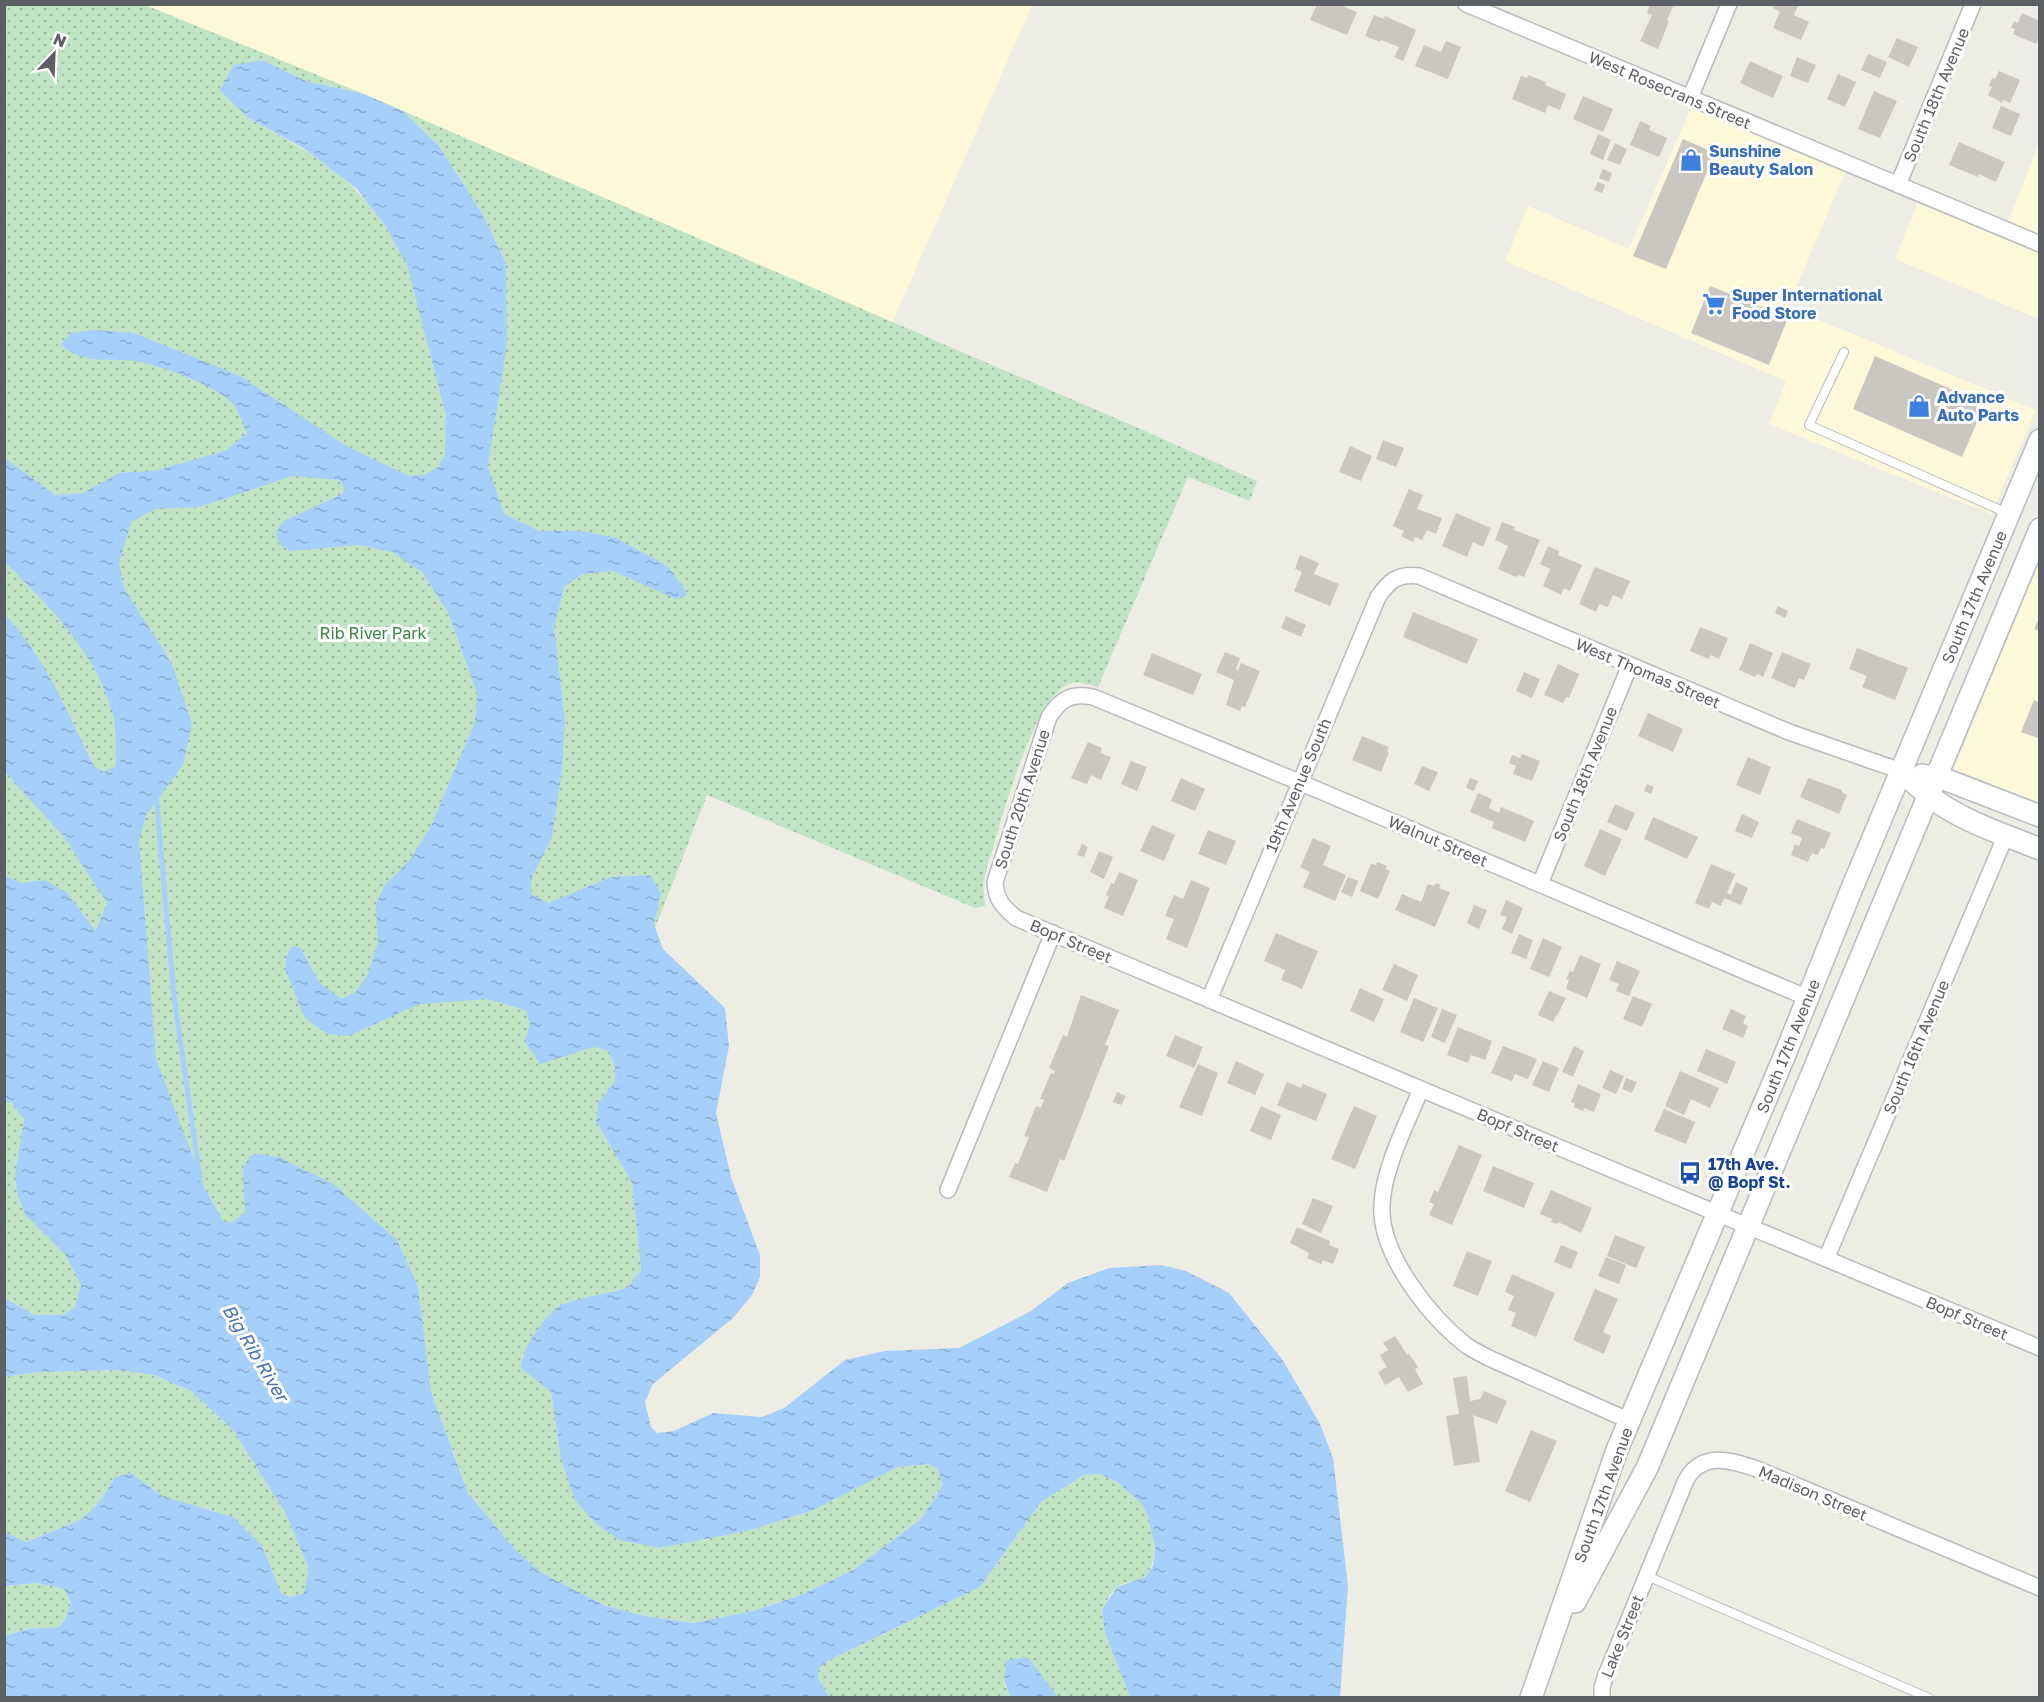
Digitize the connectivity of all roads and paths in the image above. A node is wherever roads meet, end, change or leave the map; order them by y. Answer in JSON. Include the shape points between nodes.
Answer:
{"nodes":[{"id":1,"x":1466,"y":4,"type":"edge"},
{"id":2,"x":1729,"y":4,"type":"edge"},
{"id":3,"x":1973,"y":4,"type":"edge"},
{"id":4,"x":1690,"y":98,"type":"junction"},
{"id":5,"x":1898,"y":185,"type":"junction"},
{"id":6,"x":2040,"y":244,"type":"edge"},
{"id":7,"x":1844,"y":352,"type":"dead end"},
{"id":8,"x":2040,"y":441,"type":"edge"},
{"id":9,"x":2008,"y":513,"type":"junction"},
{"id":10,"x":2040,"y":529,"type":"edge"},
{"id":11,"x":2033,"y":561,"type":"edge"},
{"id":12,"x":1397,"y":577,"type":"joint"},
{"id":13,"x":1630,"y":665,"type":"junction"},
{"id":14,"x":1066,"y":699,"type":"joint"},
{"id":15,"x":1901,"y":771,"type":"junction"},
{"id":16,"x":1299,"y":782,"type":"junction"},
{"id":17,"x":1931,"y":786,"type":"junction"},
{"id":18,"x":2040,"y":816,"type":"edge"},
{"id":19,"x":2006,"y":835,"type":"junction"},
{"id":20,"x":2040,"y":849,"type":"edge"},
{"id":21,"x":1540,"y":884,"type":"junction"},
{"id":22,"x":1001,"y":905,"type":"joint"},
{"id":23,"x":1053,"y":933,"type":"junction"},
{"id":24,"x":1808,"y":998,"type":"junction"},
{"id":25,"x":1209,"y":1000,"type":"junction"},
{"id":26,"x":1421,"y":1089,"type":"junction"},
{"id":27,"x":948,"y":1190,"type":"dead end"},
{"id":28,"x":1718,"y":1214,"type":"junction"},
{"id":29,"x":1747,"y":1226,"type":"junction"},
{"id":30,"x":1826,"y":1259,"type":"junction"},
{"id":31,"x":2040,"y":1348,"type":"edge"},
{"id":32,"x":1630,"y":1421,"type":"junction"},
{"id":33,"x":1647,"y":1576,"type":"junction"},
{"id":34,"x":2040,"y":1588,"type":"edge"},
{"id":35,"x":1546,"y":1656,"type":"junction"},
{"id":36,"x":1531,"y":1698,"type":"edge"},
{"id":37,"x":1602,"y":1698,"type":"edge"},
{"id":38,"x":1929,"y":1698,"type":"edge"}],
"edges":[{"from":1,"to":4,"type":"street","name":"West Rosecrans Street"},
{"from":2,"to":4,"type":"street"},
{"from":3,"to":5,"type":"street","name":"South 18th Avenue"},
{"from":4,"to":5,"type":"street","name":"West Rosecrans Street"},
{"from":5,"to":6,"type":"street","name":"West Rosecrans Street"},
{"from":7,"to":9,"type":"lane","via":[[1809,425]]},
{"from":8,"to":9,"type":"main road","name":"South 17th Avenue"},
{"from":9,"to":15,"type":"main road","name":"South 17th Avenue"},
{"from":10,"to":11,"type":"main road","name":"South 17th Avenue"},
{"from":11,"to":17,"type":"main road","name":"South 17th Avenue"},
{"from":12,"to":13,"type":"street","name":"West Thomas Street","via":[[1419,576]]},
{"from":12,"to":16,"type":"street","name":"19th Avenue South","via":[[1378,597]]},
{"from":13,"to":15,"type":"street","name":"West Thomas Street","via":[[1800,736]]},
{"from":13,"to":21,"type":"street","name":"South 18th Avenue"},
{"from":14,"to":16,"type":"street","name":"Walnut Street","via":[[1080,694],[1093,697]]},
{"from":14,"to":22,"type":"street","name":"South 20th Avenue","via":[[1049,717],[995,882]]},
{"from":15,"to":17,"type":"main road","name":"West Thomas Street"},
{"from":15,"to":24,"type":"main road","name":"South 17th Avenue"},
{"from":16,"to":21,"type":"street","name":"Walnut Street"},
{"from":16,"to":25,"type":"street","name":"19th Avenue South"},
{"from":17,"to":18,"type":"main road","name":"West Thomas Street","via":[[1944,779]]},
{"from":17,"to":19,"type":"main road","name":"West Thomas Street","via":[[1944,806]]},
{"from":17,"to":29,"type":"main road","name":"South 17th Avenue"},
{"from":19,"to":20,"type":"main road","name":"West Thomas Street"},
{"from":19,"to":30,"type":"street","name":"South 16th Avenue"},
{"from":21,"to":24,"type":"street","name":"Walnut Street"},
{"from":22,"to":23,"type":"street","name":"Bopf Street","via":[[1016,918]]},
{"from":23,"to":25,"type":"street","name":"Bopf Street"},
{"from":23,"to":27,"type":"street"},
{"from":24,"to":28,"type":"main road","name":"South 17th Avenue"},
{"from":25,"to":26,"type":"street","name":"Bopf Street"},
{"from":26,"to":28,"type":"street","name":"Bopf Street"},
{"from":26,"to":32,"type":"street","via":[[1385,1180],[1384,1229],[1398,1264],[1431,1311],[1469,1347]]},
{"from":28,"to":29,"type":"street","name":"Bopf Street"},
{"from":28,"to":32,"type":"main road","name":"South 17th Avenue"},
{"from":29,"to":30,"type":"street","name":"Bopf Street"},
{"from":29,"to":35,"type":"main road","name":"South 17th Avenue","via":[[1640,1484]]},
{"from":30,"to":31,"type":"street","name":"Bopf Street"},
{"from":32,"to":35,"type":"main road","name":"South 17th Avenue"},
{"from":33,"to":34,"type":"street","name":"Madison Street","via":[[1691,1471],[1715,1460],[1757,1469]]},
{"from":33,"to":37,"type":"street","name":"Lake Street","via":[[1605,1675]]},
{"from":33,"to":38,"type":"lane"},
{"from":35,"to":36,"type":"main road","name":"South 17th Avenue"}]}
